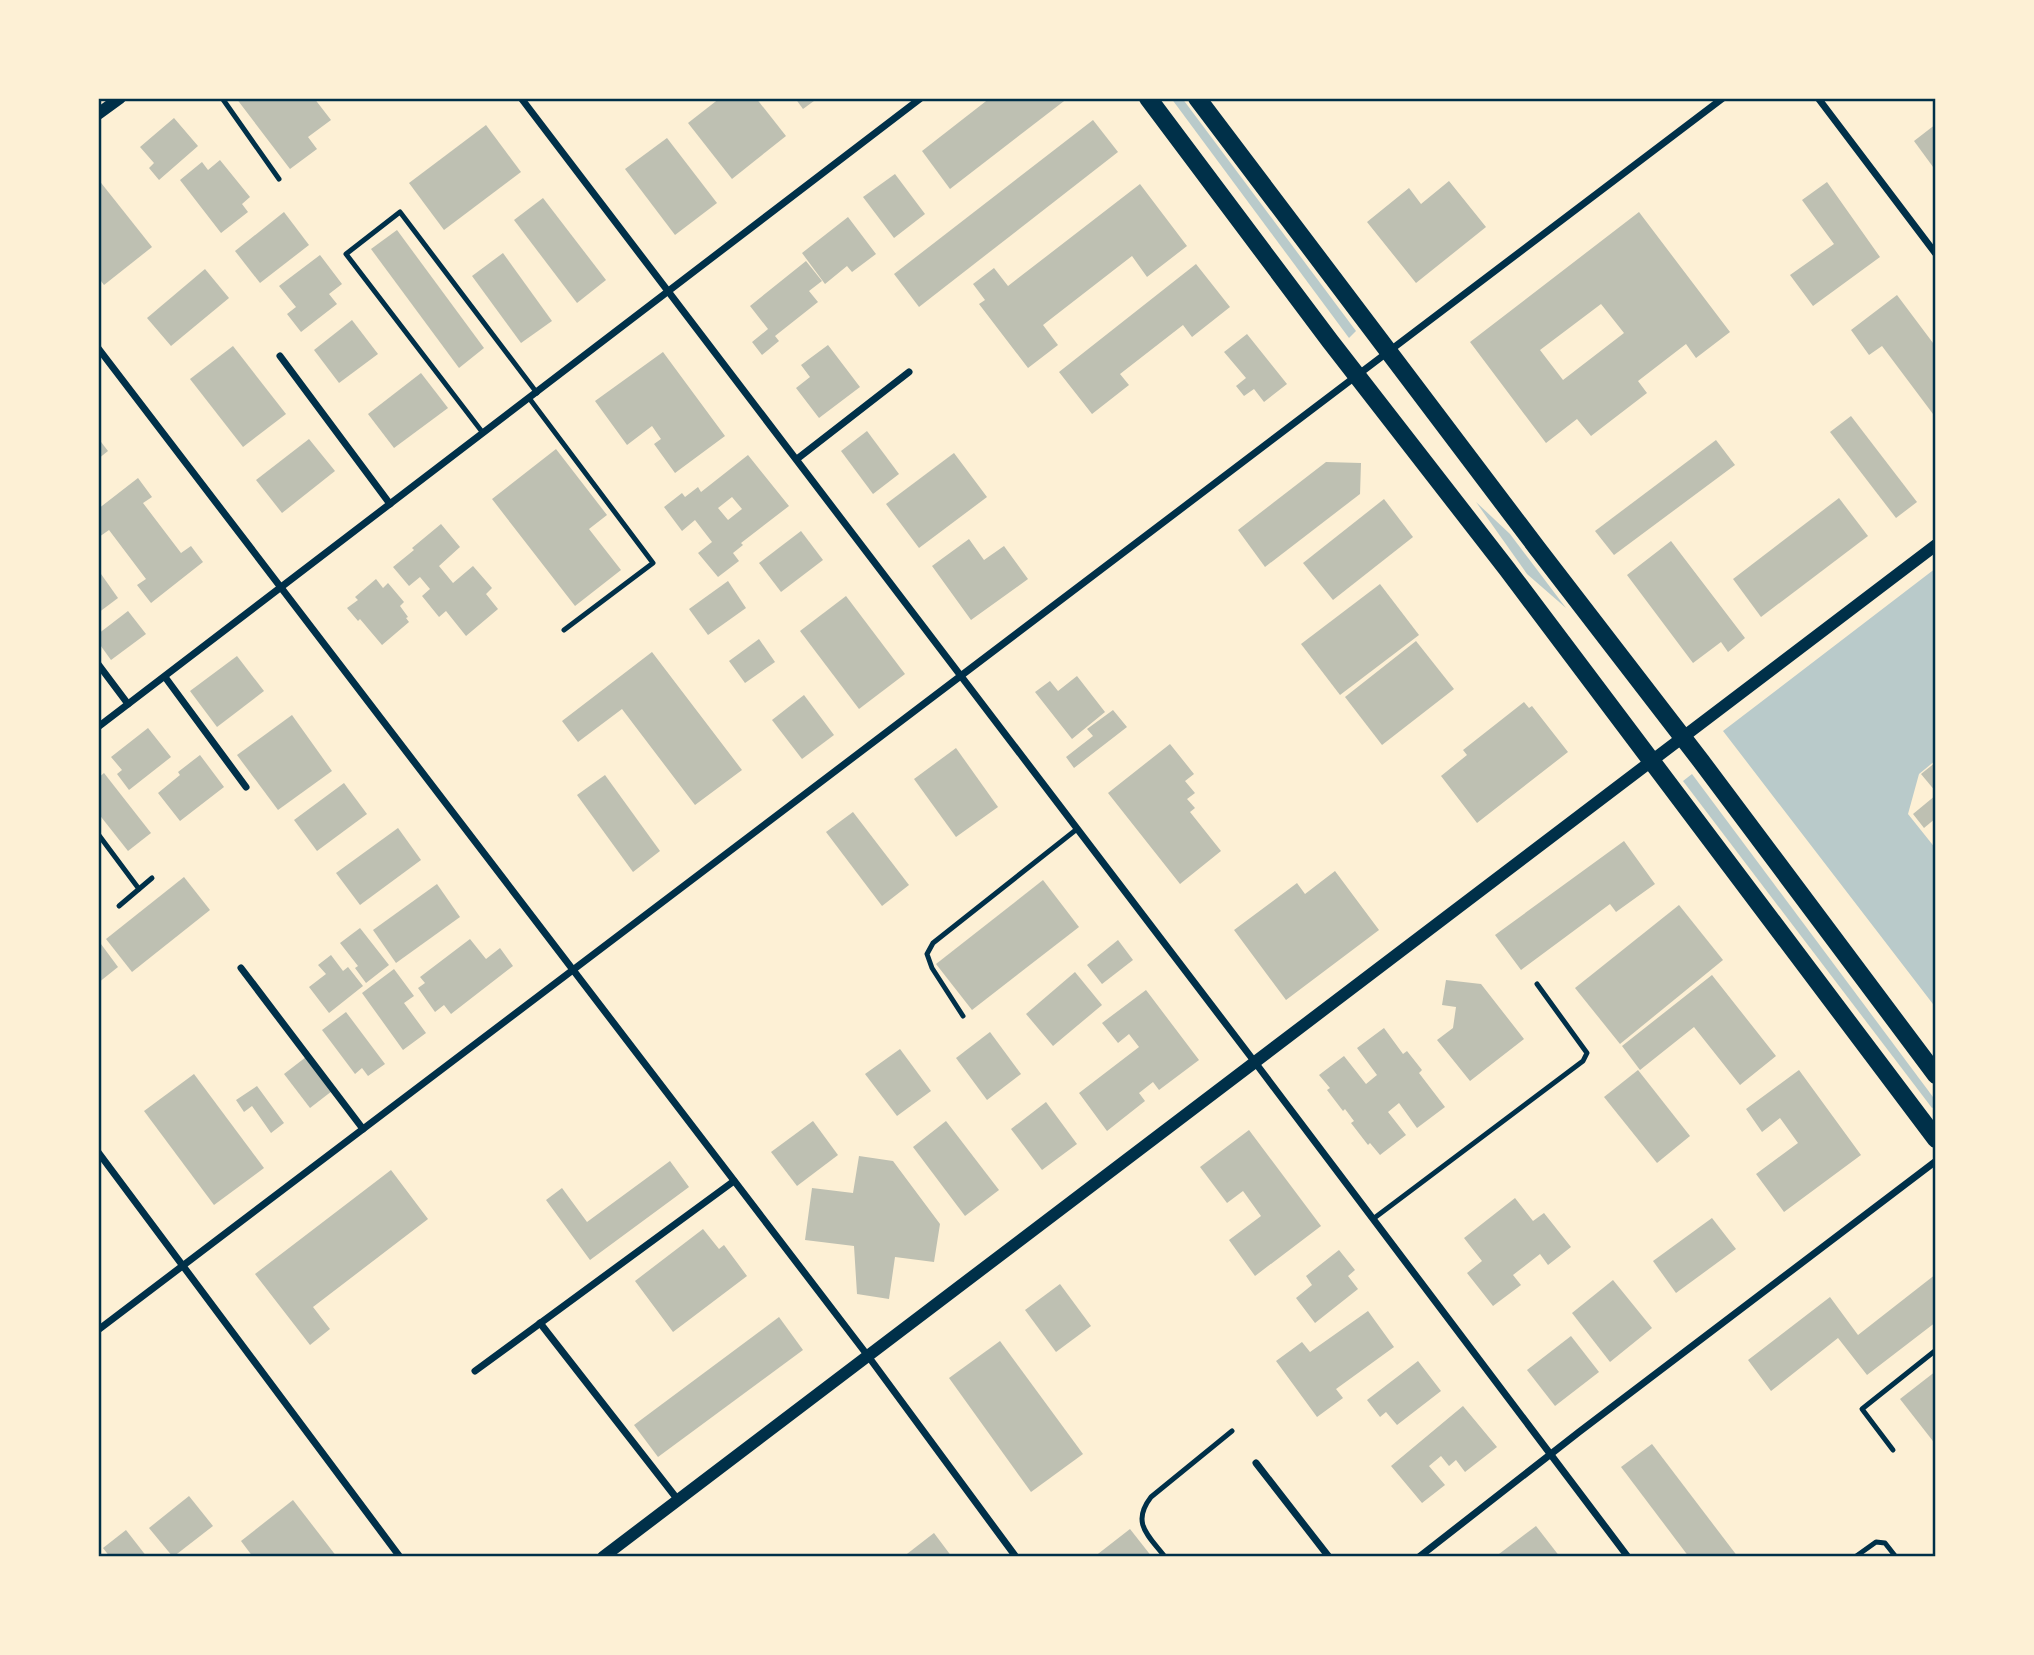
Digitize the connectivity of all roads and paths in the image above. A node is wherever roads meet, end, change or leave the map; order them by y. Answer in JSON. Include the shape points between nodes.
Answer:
{"nodes":[{"id":1,"x":120,"y":98,"type":"edge"},
{"id":2,"x":222,"y":98,"type":"edge"},
{"id":3,"x":521,"y":98,"type":"edge"},
{"id":4,"x":922,"y":98,"type":"edge"},
{"id":5,"x":1149,"y":98,"type":"edge"},
{"id":6,"x":1197,"y":98,"type":"edge"},
{"id":7,"x":1723,"y":98,"type":"edge"},
{"id":8,"x":1818,"y":98,"type":"edge"},
{"id":9,"x":98,"y":114,"type":"edge"},
{"id":10,"x":279,"y":179,"type":"dead end"},
{"id":11,"x":1936,"y":254,"type":"edge"},
{"id":12,"x":668,"y":292,"type":"junction"},
{"id":13,"x":98,"y":348,"type":"edge"},
{"id":14,"x":1389,"y":351,"type":"junction"},
{"id":15,"x":280,"y":356,"type":"dead end"},
{"id":16,"x":909,"y":372,"type":"dead end"},
{"id":17,"x":1356,"y":376,"type":"junction"},
{"id":18,"x":537,"y":393,"type":"junction"},
{"id":19,"x":529,"y":398,"type":"junction"},
{"id":20,"x":483,"y":433,"type":"junction"},
{"id":21,"x":797,"y":459,"type":"junction"},
{"id":22,"x":390,"y":505,"type":"junction"},
{"id":23,"x":1936,"y":545,"type":"edge"},
{"id":24,"x":281,"y":587,"type":"junction"},
{"id":25,"x":564,"y":630,"type":"dead end"},
{"id":26,"x":98,"y":664,"type":"edge"},
{"id":27,"x":960,"y":676,"type":"junction"},
{"id":28,"x":165,"y":677,"type":"junction"},
{"id":29,"x":128,"y":704,"type":"junction"},
{"id":30,"x":98,"y":727,"type":"edge"},
{"id":31,"x":1682,"y":737,"type":"junction"},
{"id":32,"x":1650,"y":761,"type":"junction"},
{"id":33,"x":246,"y":787,"type":"dead end"},
{"id":34,"x":1077,"y":829,"type":"junction"},
{"id":35,"x":98,"y":834,"type":"edge"},
{"id":36,"x":152,"y":878,"type":"dead end"},
{"id":37,"x":139,"y":889,"type":"junction"},
{"id":38,"x":119,"y":906,"type":"dead end"},
{"id":39,"x":241,"y":968,"type":"dead end"},
{"id":40,"x":573,"y":970,"type":"junction"},
{"id":41,"x":1537,"y":984,"type":"dead end"},
{"id":42,"x":963,"y":1016,"type":"dead end"},
{"id":43,"x":1254,"y":1061,"type":"junction"},
{"id":44,"x":1936,"y":1075,"type":"edge"},
{"id":45,"x":363,"y":1129,"type":"junction"},
{"id":46,"x":1936,"y":1139,"type":"edge"},
{"id":47,"x":98,"y":1152,"type":"edge"},
{"id":48,"x":1936,"y":1161,"type":"edge"},
{"id":49,"x":734,"y":1181,"type":"junction"},
{"id":50,"x":1373,"y":1219,"type":"junction"},
{"id":51,"x":183,"y":1266,"type":"junction"},
{"id":52,"x":540,"y":1324,"type":"junction"},
{"id":53,"x":98,"y":1330,"type":"edge"},
{"id":54,"x":1936,"y":1350,"type":"edge"},
{"id":55,"x":868,"y":1356,"type":"junction"},
{"id":56,"x":475,"y":1371,"type":"dead end"},
{"id":57,"x":1233,"y":1431,"type":"dead end"},
{"id":58,"x":1893,"y":1450,"type":"dead end"},
{"id":59,"x":1551,"y":1455,"type":"junction"},
{"id":60,"x":1256,"y":1463,"type":"dead end"},
{"id":61,"x":678,"y":1500,"type":"junction"},
{"id":62,"x":400,"y":1557,"type":"edge"},
{"id":63,"x":603,"y":1557,"type":"edge"},
{"id":64,"x":1016,"y":1557,"type":"edge"},
{"id":65,"x":1165,"y":1557,"type":"edge"},
{"id":66,"x":1329,"y":1557,"type":"edge"},
{"id":67,"x":1419,"y":1557,"type":"edge"},
{"id":68,"x":1628,"y":1557,"type":"edge"},
{"id":69,"x":1854,"y":1557,"type":"edge"},
{"id":70,"x":1896,"y":1557,"type":"edge"}],
"edges":[{"from":1,"to":9,"type":"street"},
{"from":2,"to":10,"type":"lane"},
{"from":3,"to":12,"type":"street"},
{"from":4,"to":12,"type":"street"},
{"from":5,"to":17,"type":"main road"},
{"from":6,"to":14,"type":"main road"},
{"from":7,"to":14,"type":"street"},
{"from":8,"to":11,"type":"street"},
{"from":12,"to":18,"type":"street"},
{"from":12,"to":21,"type":"street"},
{"from":13,"to":24,"type":"street"},
{"from":14,"to":17,"type":"street"},
{"from":14,"to":31,"type":"main road"},
{"from":15,"to":22,"type":"street"},
{"from":16,"to":21,"type":"street"},
{"from":17,"to":27,"type":"street"},
{"from":17,"to":32,"type":"main road"},
{"from":18,"to":19,"type":"street"},
{"from":18,"to":20,"type":"lane","via":[[400,212],[346,254]]},
{"from":19,"to":20,"type":"street"},
{"from":19,"to":25,"type":"lane","via":[[653,564]]},
{"from":20,"to":22,"type":"street"},
{"from":21,"to":27,"type":"street"},
{"from":22,"to":24,"type":"street"},
{"from":23,"to":31,"type":"street"},
{"from":24,"to":28,"type":"street"},
{"from":24,"to":40,"type":"street"},
{"from":26,"to":29,"type":"street"},
{"from":27,"to":34,"type":"street"},
{"from":27,"to":40,"type":"street"},
{"from":28,"to":29,"type":"street"},
{"from":28,"to":33,"type":"street"},
{"from":29,"to":30,"type":"street"},
{"from":31,"to":32,"type":"street"},
{"from":31,"to":44,"type":"main road"},
{"from":32,"to":43,"type":"street"},
{"from":32,"to":46,"type":"main road"},
{"from":34,"to":42,"type":"lane","via":[[933,943],[927,954],[932,968]]},
{"from":34,"to":43,"type":"street"},
{"from":35,"to":37,"type":"lane"},
{"from":36,"to":37,"type":"lane"},
{"from":37,"to":38,"type":"lane"},
{"from":39,"to":45,"type":"street"},
{"from":40,"to":45,"type":"street"},
{"from":40,"to":49,"type":"street"},
{"from":41,"to":50,"type":"lane","via":[[1587,1052],[1583,1061]]},
{"from":43,"to":50,"type":"street"},
{"from":43,"to":55,"type":"street"},
{"from":45,"to":51,"type":"street"},
{"from":47,"to":51,"type":"street"},
{"from":48,"to":59,"type":"street"},
{"from":49,"to":52,"type":"street"},
{"from":49,"to":55,"type":"street"},
{"from":50,"to":59,"type":"street"},
{"from":51,"to":53,"type":"street"},
{"from":51,"to":62,"type":"street"},
{"from":52,"to":56,"type":"street"},
{"from":52,"to":61,"type":"street"},
{"from":54,"to":58,"type":"lane","via":[[1862,1409]]},
{"from":55,"to":61,"type":"street"},
{"from":55,"to":64,"type":"street"},
{"from":57,"to":65,"type":"lane","via":[[1144,1506],[1143,1529]]},
{"from":59,"to":67,"type":"street"},
{"from":59,"to":68,"type":"street"},
{"from":60,"to":66,"type":"street"},
{"from":61,"to":63,"type":"street"},
{"from":69,"to":70,"type":"lane","via":[[1876,1542],[1885,1543]]}]}
